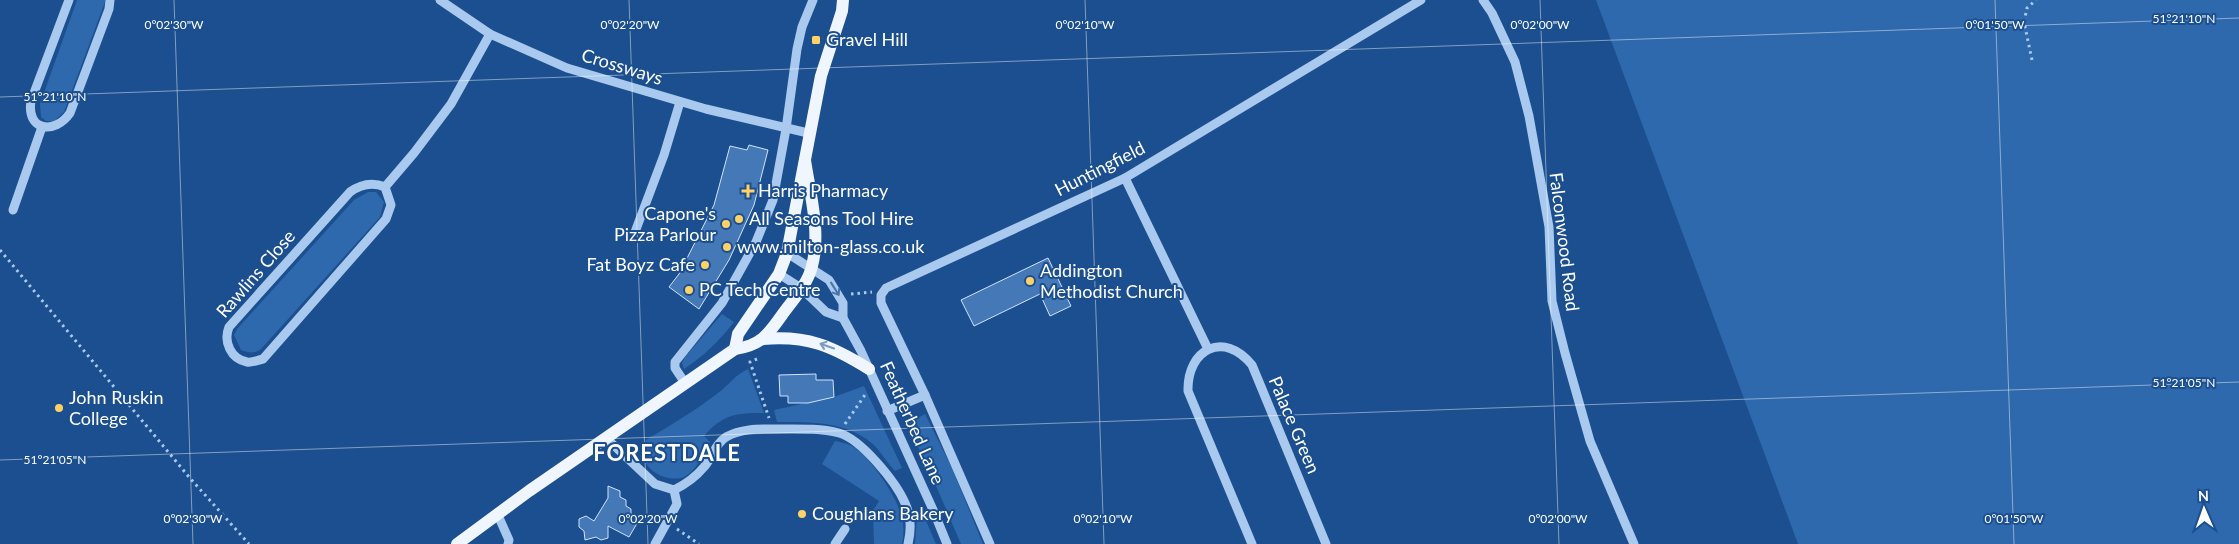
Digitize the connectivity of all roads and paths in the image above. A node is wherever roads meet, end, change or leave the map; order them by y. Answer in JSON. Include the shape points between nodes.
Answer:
{"nodes":[{"id":1,"x":69,"y":0,"type":"edge"},
{"id":2,"x":110,"y":0,"type":"edge"},
{"id":3,"x":440,"y":0,"type":"edge"},
{"id":4,"x":813,"y":0,"type":"edge"},
{"id":5,"x":852,"y":0,"type":"edge"},
{"id":6,"x":1421,"y":0,"type":"edge"},
{"id":7,"x":1483,"y":0,"type":"edge"},
{"id":8,"x":2036,"y":0,"type":"edge"},
{"id":9,"x":842,"y":6,"type":"edge"},
{"id":10,"x":490,"y":34,"type":"junction"},
{"id":11,"x":2032,"y":60,"type":"dead end"},
{"id":12,"x":680,"y":102,"type":"junction"},
{"id":13,"x":42,"y":127,"type":"junction"},
{"id":14,"x":786,"y":129,"type":"junction"},
{"id":15,"x":808,"y":134,"type":"junction"},
{"id":16,"x":805,"y":160,"type":"junction"},
{"id":17,"x":1125,"y":178,"type":"junction"},
{"id":18,"x":385,"y":187,"type":"junction"},
{"id":19,"x":13,"y":210,"type":"dead end"},
{"id":20,"x":635,"y":232,"type":"dead end"},
{"id":21,"x":1,"y":253,"type":"edge"},
{"id":22,"x":787,"y":253,"type":"junction"},
{"id":23,"x":812,"y":268,"type":"junction"},
{"id":24,"x":779,"y":274,"type":"junction"},
{"id":25,"x":801,"y":288,"type":"junction"},
{"id":26,"x":845,"y":294,"type":"dead end"},
{"id":27,"x":881,"y":295,"type":"junction"},
{"id":28,"x":843,"y":318,"type":"junction"},
{"id":29,"x":762,"y":339,"type":"junction"},
{"id":30,"x":735,"y":349,"type":"junction"},
{"id":31,"x":1208,"y":349,"type":"junction"},
{"id":32,"x":765,"y":356,"type":"dead end"},
{"id":33,"x":872,"y":374,"type":"junction"},
{"id":34,"x":685,"y":382,"type":"junction"},
{"id":35,"x":925,"y":394,"type":"junction"},
{"id":36,"x":887,"y":411,"type":"junction"},
{"id":37,"x":773,"y":429,"type":"junction"},
{"id":38,"x":840,"y":433,"type":"junction"},
{"id":39,"x":606,"y":438,"type":"junction"},
{"id":40,"x":674,"y":490,"type":"junction"},
{"id":41,"x":497,"y":513,"type":"junction"},
{"id":42,"x":667,"y":522,"type":"junction"},
{"id":43,"x":845,"y":529,"type":"dead end"},
{"id":44,"x":249,"y":544,"type":"edge"},
{"id":45,"x":457,"y":544,"type":"edge"},
{"id":46,"x":508,"y":544,"type":"edge"},
{"id":47,"x":655,"y":544,"type":"edge"},
{"id":48,"x":699,"y":544,"type":"edge"},
{"id":49,"x":835,"y":544,"type":"edge"},
{"id":50,"x":908,"y":544,"type":"edge"},
{"id":51,"x":947,"y":544,"type":"edge"},
{"id":52,"x":990,"y":544,"type":"edge"},
{"id":53,"x":1252,"y":544,"type":"edge"},
{"id":54,"x":1326,"y":544,"type":"edge"},
{"id":55,"x":1634,"y":544,"type":"edge"}],
"edges":[{"from":1,"to":13,"type":"street","via":[[31,102],[32,117]]},
{"from":2,"to":13,"type":"street","via":[[70,114],[53,128]]},
{"from":3,"to":10,"type":"street","name":"Crossways"},
{"from":4,"to":14,"type":"street","via":[[797,49]]},
{"from":5,"to":9,"type":"main road"},
{"from":6,"to":17,"type":"street","name":"Huntingfield"},
{"from":7,"to":55,"type":"street","name":"Falconwood Road","via":[[1515,62],[1528,116],[1549,227],[1552,301],[1565,353],[1590,442]]},
{"from":8,"to":11,"type":"path","via":[[2027,8],[2024,22]]},
{"from":9,"to":15,"type":"main road"},
{"from":10,"to":12,"type":"street","name":"Crossways","via":[[567,68]]},
{"from":10,"to":18,"type":"street","via":[[451,104]]},
{"from":12,"to":14,"type":"street","name":"Crossways"},
{"from":12,"to":20,"type":"street"},
{"from":13,"to":19,"type":"street"},
{"from":14,"to":15,"type":"street","name":"Crossways"},
{"from":14,"to":34,"type":"street","via":[[773,200],[756,242],[722,303],[675,362],[675,368]]},
{"from":15,"to":16,"type":"main road"},
{"from":16,"to":22,"type":"main road"},
{"from":16,"to":23,"type":"main road","via":[[816,236]]},
{"from":17,"to":27,"type":"street","name":"Huntingfield","via":[[886,288]]},
{"from":17,"to":31,"type":"street"},
{"from":18,"to":18,"type":"street","name":"Rawlins Close","via":[[390,205],[386,219],[263,359],[246,362],[232,355],[227,344],[229,327],[350,192],[364,185]]},
{"from":21,"to":44,"type":"path"},
{"from":22,"to":23,"type":"street","name":"Featherbed Lane"},
{"from":22,"to":24,"type":"main road"},
{"from":23,"to":25,"type":"main road"},
{"from":23,"to":28,"type":"street","name":"Featherbed Lane","one_way":true,"via":[[830,280],[843,303]]},
{"from":24,"to":25,"type":"street"},
{"from":24,"to":30,"type":"main road","via":[[738,334]]},
{"from":25,"to":28,"type":"street","via":[[826,312]]},
{"from":25,"to":29,"type":"main road"},
{"from":26,"to":27,"type":"path","via":[[871,292]]},
{"from":27,"to":35,"type":"street","via":[[881,304]]},
{"from":28,"to":33,"type":"street","name":"Featherbed Lane"},
{"from":29,"to":30,"type":"main road","via":[[750,347]]},
{"from":33,"to":29,"type":"main road","one_way":true,"via":[[835,348],[790,338]]},
{"from":30,"to":34,"type":"main road"},
{"from":31,"to":53,"type":"street","via":[[1193,365],[1188,391]]},
{"from":31,"to":54,"type":"street","name":"Palace Green","via":[[1219,347],[1240,352],[1252,365]]},
{"from":32,"to":37,"type":"path","via":[[750,362]]},
{"from":33,"to":36,"type":"street","name":"Featherbed Lane"},
{"from":33,"to":38,"type":"path"},
{"from":34,"to":39,"type":"main road"},
{"from":35,"to":36,"type":"street"},
{"from":35,"to":52,"type":"street"},
{"from":36,"to":51,"type":"street","name":"Featherbed Lane"},
{"from":37,"to":38,"type":"street","via":[[809,428]]},
{"from":37,"to":40,"type":"street","via":[[754,428],[726,437],[718,444],[705,467],[688,483]]},
{"from":38,"to":50,"type":"street","via":[[868,452],[905,502],[910,533]]},
{"from":39,"to":40,"type":"street","via":[[656,484]]},
{"from":39,"to":41,"type":"main road"},
{"from":40,"to":42,"type":"street","via":[[676,504]]},
{"from":41,"to":45,"type":"main road"},
{"from":41,"to":46,"type":"street"},
{"from":42,"to":47,"type":"street"},
{"from":42,"to":48,"type":"path"},
{"from":43,"to":49,"type":"street"}]}
